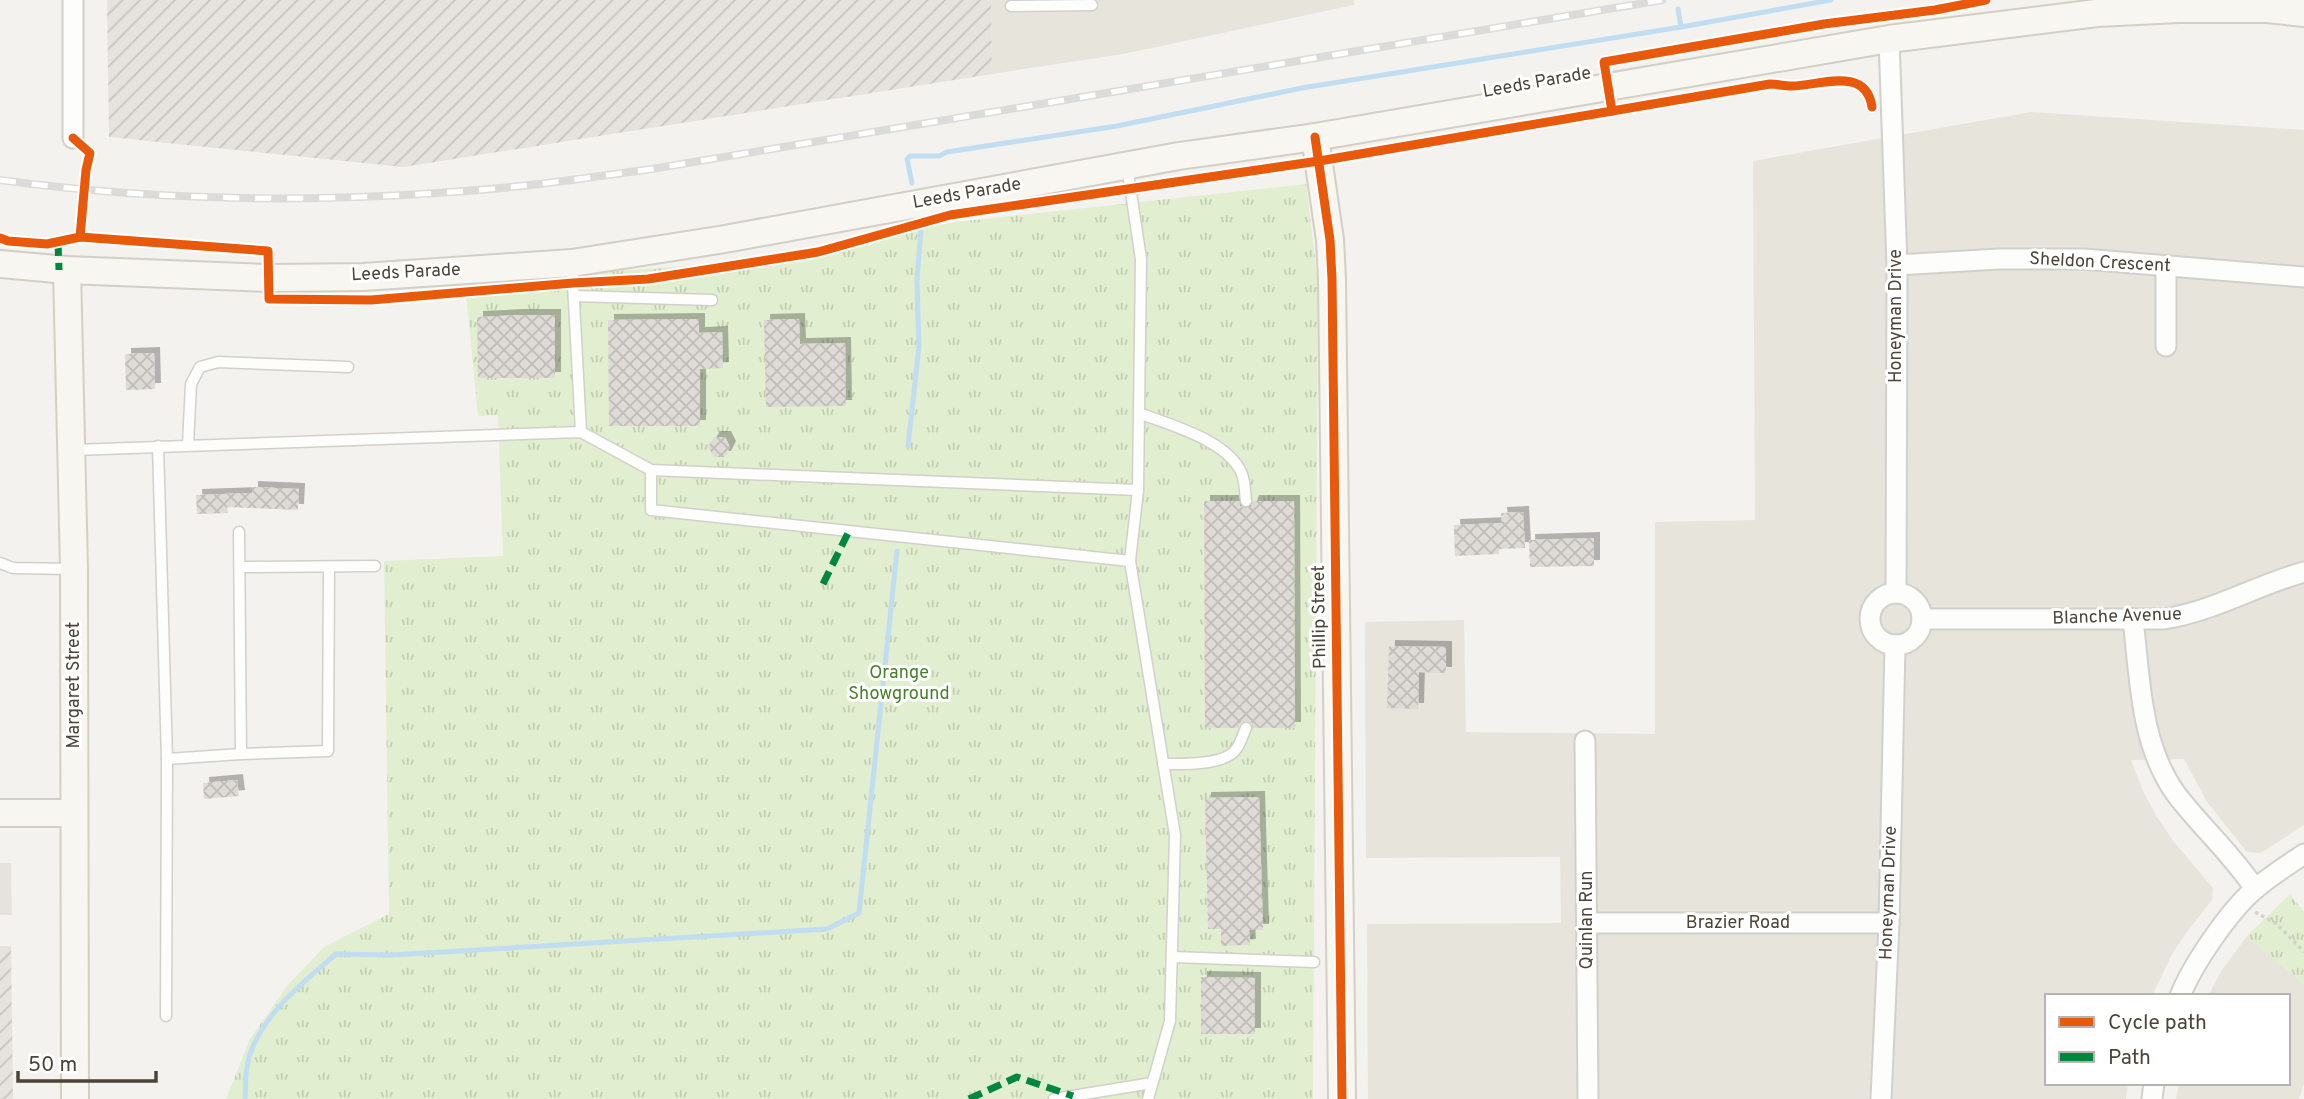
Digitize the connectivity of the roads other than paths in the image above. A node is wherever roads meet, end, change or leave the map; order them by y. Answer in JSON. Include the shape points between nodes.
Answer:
{"nodes":[{"id":1,"x":73,"y":0,"type":"edge"},
{"id":2,"x":1057,"y":3,"type":"edge"},
{"id":3,"x":1092,"y":5,"type":"dead end"},
{"id":4,"x":1011,"y":6,"type":"dead end"},
{"id":5,"x":2304,"y":13,"type":"edge"},
{"id":6,"x":1889,"y":39,"type":"junction"},
{"id":7,"x":1315,"y":137,"type":"junction"},
{"id":8,"x":73,"y":138,"type":"dead end"},
{"id":9,"x":1126,"y":165,"type":"junction"},
{"id":10,"x":572,"y":263,"type":"junction"},
{"id":11,"x":0,"y":264,"type":"edge"},
{"id":12,"x":1897,"y":265,"type":"junction"},
{"id":13,"x":2166,"y":265,"type":"junction"},
{"id":14,"x":67,"y":270,"type":"junction"},
{"id":15,"x":2304,"y":277,"type":"edge"},
{"id":16,"x":574,"y":296,"type":"junction"},
{"id":17,"x":712,"y":300,"type":"dead end"},
{"id":18,"x":2166,"y":346,"type":"dead end"},
{"id":19,"x":348,"y":367,"type":"dead end"},
{"id":20,"x":1139,"y":414,"type":"junction"},
{"id":21,"x":581,"y":432,"type":"junction"},
{"id":22,"x":188,"y":445,"type":"junction"},
{"id":23,"x":159,"y":446,"type":"junction"},
{"id":24,"x":71,"y":450,"type":"junction"},
{"id":25,"x":651,"y":470,"type":"junction"},
{"id":26,"x":1138,"y":490,"type":"junction"},
{"id":27,"x":1247,"y":501,"type":"dead end"},
{"id":28,"x":239,"y":532,"type":"dead end"},
{"id":29,"x":1130,"y":561,"type":"junction"},
{"id":30,"x":0,"y":563,"type":"edge"},
{"id":31,"x":375,"y":566,"type":"dead end"},
{"id":32,"x":240,"y":567,"type":"junction"},
{"id":33,"x":329,"y":567,"type":"junction"},
{"id":34,"x":74,"y":569,"type":"junction"},
{"id":35,"x":2304,"y":572,"type":"edge"},
{"id":36,"x":1896,"y":593,"type":"junction"},
{"id":37,"x":1922,"y":619,"type":"junction"},
{"id":38,"x":2133,"y":619,"type":"junction"},
{"id":39,"x":1895,"y":645,"type":"junction"},
{"id":40,"x":1246,"y":728,"type":"dead end"},
{"id":41,"x":1585,"y":741,"type":"dead end"},
{"id":42,"x":241,"y":754,"type":"junction"},
{"id":43,"x":167,"y":759,"type":"junction"},
{"id":44,"x":1163,"y":764,"type":"junction"},
{"id":45,"x":0,"y":813,"type":"edge"},
{"id":46,"x":74,"y":813,"type":"junction"},
{"id":47,"x":2304,"y":854,"type":"edge"},
{"id":48,"x":2249,"y":895,"type":"junction"},
{"id":49,"x":1587,"y":923,"type":"junction"},
{"id":50,"x":1889,"y":923,"type":"junction"},
{"id":51,"x":1172,"y":957,"type":"junction"},
{"id":52,"x":1314,"y":962,"type":"dead end"},
{"id":53,"x":2181,"y":994,"type":"edge"},
{"id":54,"x":166,"y":1016,"type":"dead end"},
{"id":55,"x":1152,"y":1083,"type":"junction"},
{"id":56,"x":75,"y":1099,"type":"edge"},
{"id":57,"x":1054,"y":1099,"type":"edge"},
{"id":58,"x":1148,"y":1099,"type":"edge"},
{"id":59,"x":1342,"y":1099,"type":"edge"},
{"id":60,"x":1588,"y":1099,"type":"edge"},
{"id":61,"x":1881,"y":1099,"type":"edge"}],
"edges":[{"from":1,"to":8,"type":"street"},
{"from":2,"to":3,"type":"lane"},
{"from":2,"to":4,"type":"lane"},
{"from":5,"to":6,"type":"main road","name":"Leeds Parade","via":[[2179,9],[2097,13]]},
{"from":6,"to":7,"type":"main road","name":"Leeds Parade"},
{"from":6,"to":12,"type":"street","name":"Honeyman Drive"},
{"from":7,"to":9,"type":"main road","name":"Leeds Parade"},
{"from":7,"to":59,"type":"main road","name":"Phillip Street","via":[[1332,279]]},
{"from":9,"to":10,"type":"main road","name":"Leeds Parade"},
{"from":9,"to":20,"type":"lane","via":[[1141,259]]},
{"from":10,"to":14,"type":"main road","name":"Leeds Parade","via":[[268,278]]},
{"from":10,"to":16,"type":"lane"},
{"from":11,"to":14,"type":"main road","name":"Leeds Parade"},
{"from":12,"to":13,"type":"street","name":"Sheldon Crescent","via":[[1999,259]]},
{"from":12,"to":36,"type":"street","name":"Honeyman Drive"},
{"from":13,"to":15,"type":"street","name":"Sheldon Crescent"},
{"from":13,"to":18,"type":"street"},
{"from":14,"to":24,"type":"main road","name":"Margaret Street"},
{"from":16,"to":17,"type":"lane"},
{"from":16,"to":21,"type":"lane"},
{"from":19,"to":22,"type":"lane","via":[[218,362],[200,367],[191,384]]},
{"from":20,"to":26,"type":"lane"},
{"from":20,"to":27,"type":"lane","via":[[1224,451],[1241,473]]},
{"from":21,"to":22,"type":"lane"},
{"from":21,"to":25,"type":"lane"},
{"from":22,"to":23,"type":"lane"},
{"from":23,"to":24,"type":"lane"},
{"from":23,"to":43,"type":"lane"},
{"from":24,"to":34,"type":"main road","name":"Margaret Street"},
{"from":25,"to":26,"type":"lane"},
{"from":25,"to":29,"type":"lane","via":[[650,510]]},
{"from":26,"to":29,"type":"lane"},
{"from":28,"to":32,"type":"lane"},
{"from":29,"to":44,"type":"lane"},
{"from":30,"to":34,"type":"lane","via":[[13,568]]},
{"from":31,"to":33,"type":"lane"},
{"from":32,"to":33,"type":"lane"},
{"from":32,"to":42,"type":"lane"},
{"from":33,"to":42,"type":"lane","via":[[328,751]]},
{"from":34,"to":46,"type":"main road","name":"Margaret Street"},
{"from":35,"to":38,"type":"street","name":"Blanche Avenue","via":[[2194,614]]},
{"from":36,"to":37,"type":"street","via":[[1912,598]]},
{"from":36,"to":39,"type":"street","via":[[1879,599],[1870,621],[1878,638]]},
{"from":37,"to":38,"type":"street","name":"Blanche Avenue"},
{"from":37,"to":39,"type":"street","via":[[1914,638]]},
{"from":38,"to":48,"type":"street","via":[[2145,719],[2156,759],[2176,794],[2238,864]]},
{"from":39,"to":50,"type":"street","name":"Honeyman Drive"},
{"from":40,"to":44,"type":"lane","via":[[1236,751],[1220,760]]},
{"from":41,"to":49,"type":"street","name":"Quinlan Run"},
{"from":42,"to":43,"type":"lane"},
{"from":43,"to":54,"type":"lane"},
{"from":44,"to":51,"type":"lane","via":[[1175,835]]},
{"from":45,"to":46,"type":"main road"},
{"from":46,"to":56,"type":"main road","name":"Margaret Street"},
{"from":47,"to":48,"type":"street"},
{"from":48,"to":53,"type":"street","via":[[2202,956]]},
{"from":49,"to":50,"type":"street","name":"Brazier Road"},
{"from":49,"to":60,"type":"street","name":"Quinlan Run"},
{"from":50,"to":61,"type":"street","name":"Honeyman Drive"},
{"from":51,"to":52,"type":"lane"},
{"from":51,"to":55,"type":"lane","via":[[1170,1021]]},
{"from":55,"to":57,"type":"lane"},
{"from":55,"to":58,"type":"lane"}]}
